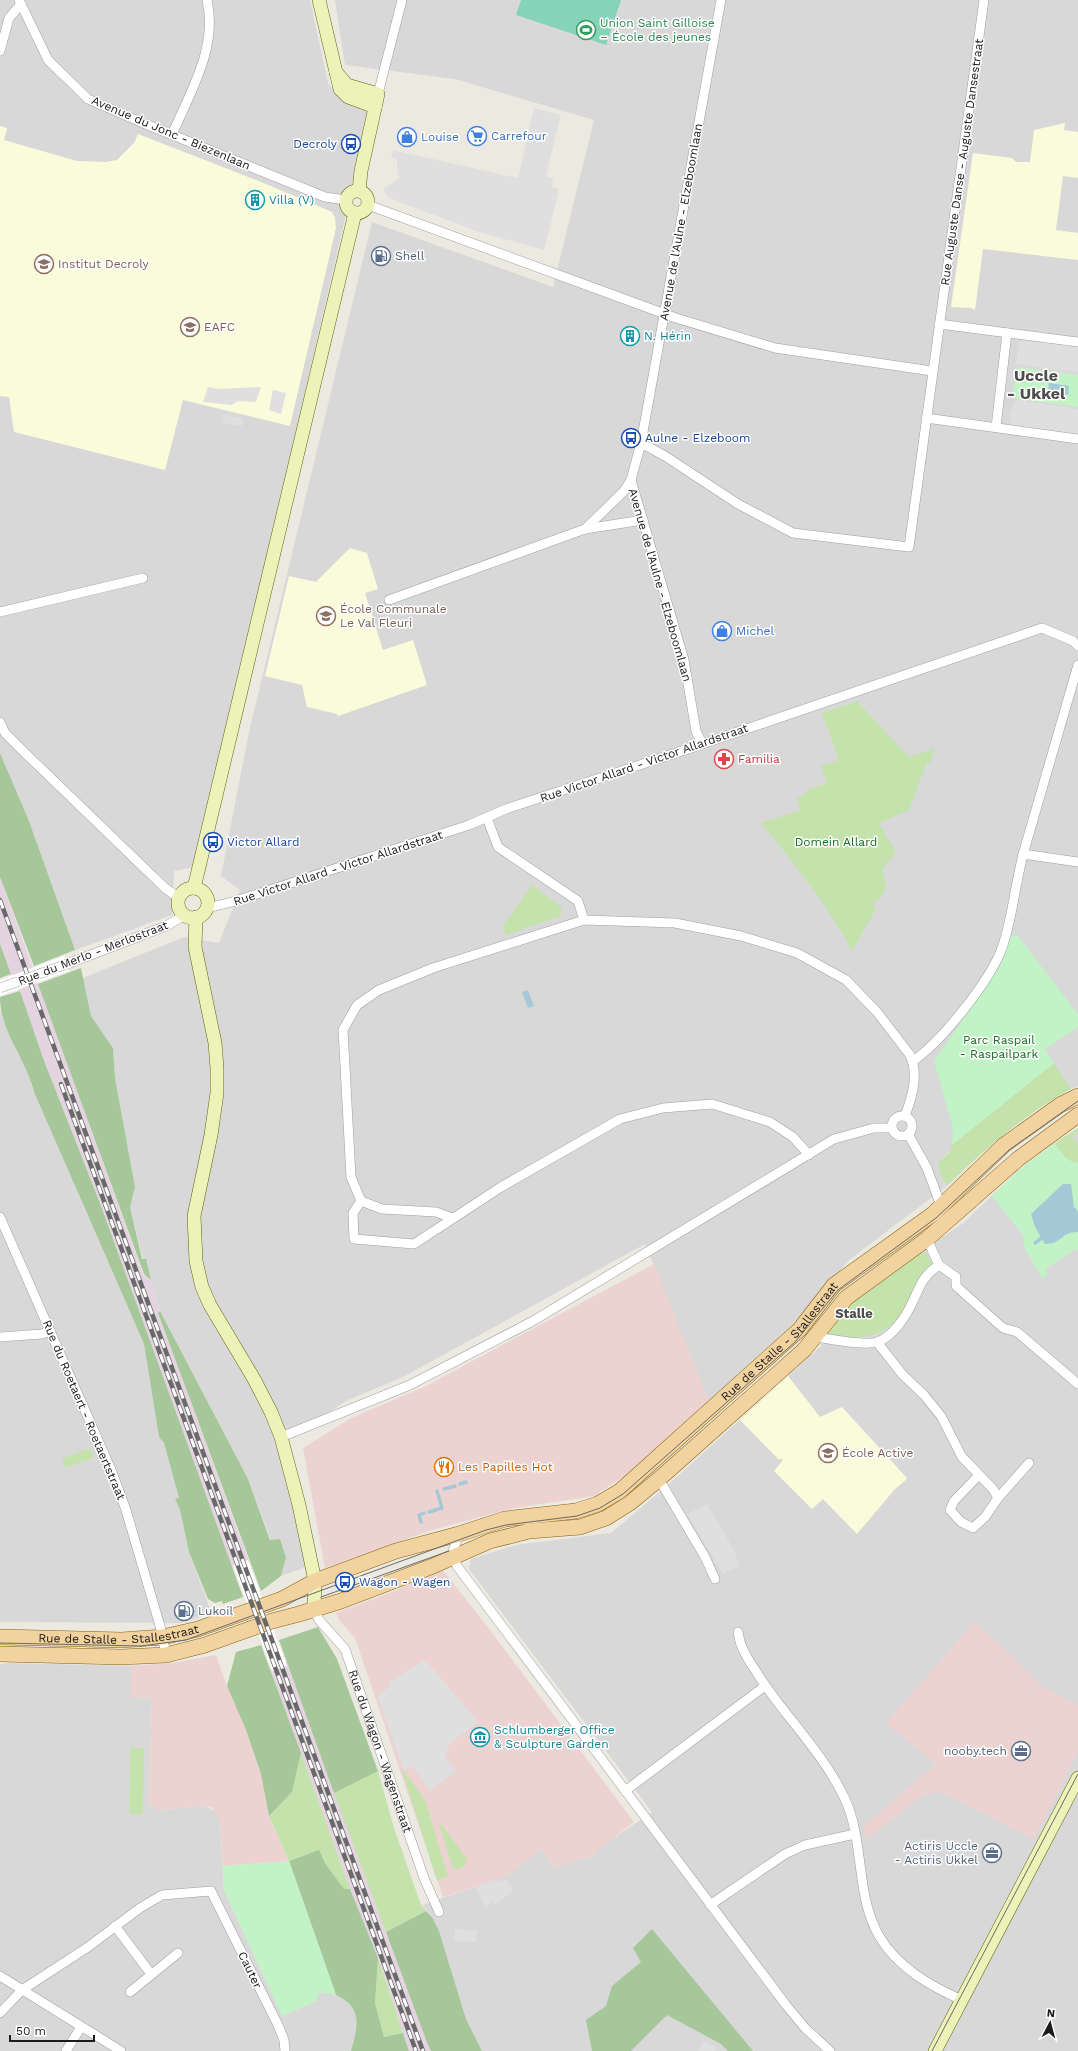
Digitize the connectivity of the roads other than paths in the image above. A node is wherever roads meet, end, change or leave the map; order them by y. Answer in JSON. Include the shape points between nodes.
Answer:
{"nodes":[{"id":1,"x":318,"y":0,"type":"edge"},
{"id":2,"x":402,"y":0,"type":"edge"},
{"id":3,"x":721,"y":0,"type":"edge"},
{"id":4,"x":984,"y":0,"type":"edge"},
{"id":5,"x":205,"y":1,"type":"edge"},
{"id":6,"x":20,"y":2,"type":"edge"},
{"id":7,"x":0,"y":51,"type":"edge"},
{"id":8,"x":336,"y":72,"type":"junction"},
{"id":9,"x":378,"y":94,"type":"junction"},
{"id":10,"x":375,"y":107,"type":"junction"},
{"id":11,"x":172,"y":135,"type":"junction"},
{"id":12,"x":359,"y":191,"type":"junction"},
{"id":13,"x":346,"y":200,"type":"junction"},
{"id":14,"x":368,"y":205,"type":"junction"},
{"id":15,"x":355,"y":213,"type":"junction"},
{"id":16,"x":664,"y":313,"type":"junction"},
{"id":17,"x":939,"y":324,"type":"junction"},
{"id":18,"x":1007,"y":333,"type":"junction"},
{"id":19,"x":1078,"y":342,"type":"edge"},
{"id":20,"x":932,"y":371,"type":"junction"},
{"id":21,"x":926,"y":418,"type":"junction"},
{"id":22,"x":996,"y":428,"type":"junction"},
{"id":23,"x":1078,"y":439,"type":"edge"},
{"id":24,"x":641,"y":443,"type":"junction"},
{"id":25,"x":631,"y":480,"type":"junction"},
{"id":26,"x":643,"y":520,"type":"junction"},
{"id":27,"x":585,"y":529,"type":"junction"},
{"id":28,"x":143,"y":578,"type":"dead end"},
{"id":29,"x":389,"y":600,"type":"dead end"},
{"id":30,"x":0,"y":612,"type":"edge"},
{"id":31,"x":1078,"y":646,"type":"edge"},
{"id":32,"x":1078,"y":665,"type":"edge"},
{"id":33,"x":0,"y":722,"type":"edge"},
{"id":34,"x":702,"y":744,"type":"junction"},
{"id":35,"x":487,"y":818,"type":"junction"},
{"id":36,"x":1023,"y":854,"type":"junction"},
{"id":37,"x":1078,"y":862,"type":"edge"},
{"id":38,"x":194,"y":888,"type":"junction"},
{"id":39,"x":179,"y":898,"type":"junction"},
{"id":40,"x":207,"y":908,"type":"junction"},
{"id":41,"x":191,"y":916,"type":"junction"},
{"id":42,"x":584,"y":920,"type":"junction"},
{"id":43,"x":0,"y":988,"type":"edge"},
{"id":44,"x":913,"y":1061,"type":"junction"},
{"id":45,"x":1078,"y":1096,"type":"edge"},
{"id":46,"x":1078,"y":1115,"type":"edge"},
{"id":47,"x":905,"y":1116,"type":"junction"},
{"id":48,"x":892,"y":1128,"type":"junction"},
{"id":49,"x":908,"y":1134,"type":"junction"},
{"id":50,"x":809,"y":1155,"type":"junction"},
{"id":51,"x":361,"y":1201,"type":"junction"},
{"id":52,"x":941,"y":1206,"type":"junction"},
{"id":53,"x":0,"y":1217,"type":"edge"},
{"id":54,"x":452,"y":1218,"type":"junction"},
{"id":55,"x":927,"y":1239,"type":"junction"},
{"id":56,"x":939,"y":1265,"type":"junction"},
{"id":57,"x":50,"y":1331,"type":"junction"},
{"id":58,"x":0,"y":1337,"type":"edge"},
{"id":59,"x":816,"y":1338,"type":"junction"},
{"id":60,"x":877,"y":1342,"type":"junction"},
{"id":61,"x":1078,"y":1384,"type":"edge"},
{"id":62,"x":281,"y":1437,"type":"junction"},
{"id":63,"x":1029,"y":1463,"type":"dead end"},
{"id":64,"x":980,"y":1475,"type":"junction"},
{"id":65,"x":659,"y":1479,"type":"junction"},
{"id":66,"x":998,"y":1498,"type":"junction"},
{"id":67,"x":459,"y":1534,"type":"junction"},
{"id":68,"x":454,"y":1557,"type":"junction"},
{"id":69,"x":715,"y":1579,"type":"dead end"},
{"id":70,"x":315,"y":1581,"type":"junction"},
{"id":71,"x":314,"y":1603,"type":"junction"},
{"id":72,"x":738,"y":1632,"type":"dead end"},
{"id":73,"x":0,"y":1637,"type":"edge"},
{"id":74,"x":163,"y":1637,"type":"junction"},
{"id":75,"x":0,"y":1654,"type":"edge"},
{"id":76,"x":166,"y":1655,"type":"junction"},
{"id":77,"x":765,"y":1686,"type":"junction"},
{"id":78,"x":1078,"y":1778,"type":"edge"},
{"id":79,"x":625,"y":1791,"type":"junction"},
{"id":80,"x":855,"y":1834,"type":"junction"},
{"id":81,"x":710,"y":1905,"type":"junction"},
{"id":82,"x":439,"y":1912,"type":"dead end"},
{"id":83,"x":115,"y":1926,"type":"junction"},
{"id":84,"x":178,"y":1953,"type":"dead end"},
{"id":85,"x":152,"y":1974,"type":"junction"},
{"id":86,"x":0,"y":1976,"type":"edge"},
{"id":87,"x":22,"y":1990,"type":"junction"},
{"id":88,"x":130,"y":1992,"type":"dead end"},
{"id":89,"x":962,"y":2000,"type":"junction"},
{"id":90,"x":0,"y":2013,"type":"edge"},
{"id":91,"x":81,"y":2027,"type":"junction"},
{"id":92,"x":66,"y":2051,"type":"edge"},
{"id":93,"x":121,"y":2051,"type":"edge"},
{"id":94,"x":285,"y":2051,"type":"edge"},
{"id":95,"x":830,"y":2051,"type":"edge"},
{"id":96,"x":935,"y":2051,"type":"edge"}],
"edges":[{"from":1,"to":8,"type":"street"},
{"from":2,"to":9,"type":"street"},
{"from":3,"to":16,"type":"street","name":"Avenue de l'Aulne - Elzeboomlaan"},
{"from":4,"to":17,"type":"street","name":"Rue Auguste Danse - Auguste Dansestraat"},
{"from":5,"to":11,"type":"street","via":[[210,28],[207,52]]},
{"from":6,"to":7,"type":"street","via":[[9,18]]},
{"from":6,"to":11,"type":"street","name":"Avenue du Jonc - Biezenlaan","via":[[48,60],[88,99]]},
{"from":8,"to":9,"type":"street","via":[[347,85]]},
{"from":8,"to":10,"type":"street","via":[[340,89],[348,97]]},
{"from":9,"to":10,"type":"street"},
{"from":10,"to":12,"type":"street"},
{"from":11,"to":13,"type":"street","name":"Avenue du Jonc - Biezenlaan","via":[[325,197]]},
{"from":12,"to":13,"type":"street","via":[[350,193]]},
{"from":12,"to":14,"type":"street","via":[[367,196]]},
{"from":13,"to":15,"type":"street","via":[[348,208]]},
{"from":14,"to":15,"type":"street","via":[[363,212]]},
{"from":14,"to":16,"type":"street"},
{"from":15,"to":38,"type":"street"},
{"from":16,"to":20,"type":"street","via":[[775,348]]},
{"from":16,"to":24,"type":"street","name":"Avenue de l'Aulne - Elzeboomlaan"},
{"from":17,"to":18,"type":"street"},
{"from":17,"to":20,"type":"street","name":"Rue Auguste Danse - Auguste Dansestraat"},
{"from":18,"to":19,"type":"street"},
{"from":18,"to":22,"type":"street"},
{"from":20,"to":21,"type":"street","name":"Rue Auguste Danse - Auguste Dansestraat"},
{"from":21,"to":22,"type":"street"},
{"from":21,"to":24,"type":"street","via":[[909,547],[793,533],[738,504]]},
{"from":22,"to":23,"type":"street"},
{"from":24,"to":25,"type":"street","name":"Avenue de l'Aulne - Elzeboomlaan"},
{"from":25,"to":26,"type":"street","name":"Avenue de l'Aulne - Elzeboomlaan"},
{"from":25,"to":27,"type":"street","via":[[624,491]]},
{"from":26,"to":27,"type":"street"},
{"from":26,"to":34,"type":"street","name":"Avenue de l'Aulne - Elzeboomlaan","via":[[684,660],[696,731]]},
{"from":27,"to":29,"type":"street"},
{"from":28,"to":30,"type":"street"},
{"from":31,"to":34,"type":"street","name":"Rue Victor Allard - Victor Allardstraat","via":[[1073,641],[1042,628]]},
{"from":32,"to":36,"type":"street"},
{"from":33,"to":39,"type":"street","via":[[5,733],[22,750],[165,888]]},
{"from":34,"to":35,"type":"street","name":"Rue Victor Allard - Victor Allardstraat","via":[[506,809]]},
{"from":35,"to":40,"type":"street","name":"Rue Victor Allard - Victor Allardstraat","via":[[243,899]]},
{"from":35,"to":42,"type":"street","via":[[498,847],[578,901]]},
{"from":36,"to":37,"type":"street"},
{"from":36,"to":44,"type":"street","via":[[1008,927],[993,966],[952,1025],[927,1052]]},
{"from":38,"to":39,"type":"street","via":[[185,890]]},
{"from":38,"to":40,"type":"street","via":[[206,894]]},
{"from":39,"to":41,"type":"street","via":[[179,908]]},
{"from":40,"to":41,"type":"street","via":[[205,912]]},
{"from":41,"to":43,"type":"street","name":"Rue du Merlo - Merlostraat","bridge":true},
{"from":41,"to":62,"type":"street","via":[[195,925],[195,947],[215,1043],[217,1074],[211,1135],[194,1216],[196,1262],[202,1287],[210,1305],[254,1379]]},
{"from":42,"to":44,"type":"street","via":[[675,923],[741,936],[797,953],[846,980],[877,1012]]},
{"from":42,"to":51,"type":"street","via":[[433,968],[379,990],[357,1006],[343,1030],[351,1177]]},
{"from":44,"to":47,"type":"street","via":[[913,1091]]},
{"from":45,"to":52,"type":"main road","name":"Rue de Stalle - Stallestraat","via":[[1060,1105],[1004,1145]]},
{"from":46,"to":55,"type":"main road","name":"Rue de Stalle - Stallestraat","via":[[1018,1159]]},
{"from":47,"to":48,"type":"street","via":[[895,1118]]},
{"from":47,"to":49,"type":"street","via":[[912,1124]]},
{"from":48,"to":49,"type":"street","via":[[898,1136]]},
{"from":48,"to":50,"type":"street","via":[[874,1128],[834,1139]]},
{"from":49,"to":52,"type":"street","via":[[927,1168]]},
{"from":50,"to":54,"type":"street","via":[[793,1138],[770,1122],[712,1104],[663,1108],[620,1119]]},
{"from":50,"to":62,"type":"street","via":[[533,1321],[410,1385]]},
{"from":51,"to":54,"type":"street","via":[[382,1209],[436,1212]]},
{"from":51,"to":54,"type":"street","via":[[353,1213],[354,1239],[414,1244]]},
{"from":52,"to":67,"type":"main road","name":"Rue de Stalle - Stallestraat","via":[[834,1285],[800,1329],[620,1490],[598,1504],[576,1511],[505,1519]]},
{"from":53,"to":57,"type":"street","name":"Rue du Roetaert - Roetaertstraat"},
{"from":55,"to":56,"type":"street"},
{"from":55,"to":59,"type":"main road","name":"Rue de Stalle - Stallestraat","via":[[846,1298]]},
{"from":56,"to":60,"type":"street","via":[[924,1277],[897,1329]]},
{"from":56,"to":61,"type":"street","via":[[956,1277],[956,1286],[1003,1328],[1017,1332]]},
{"from":57,"to":58,"type":"street","via":[[42,1334]]},
{"from":57,"to":74,"type":"street","name":"Rue du Roetaert - Roetaertstraat","via":[[126,1510]]},
{"from":59,"to":60,"type":"street","name":"Rue de Stalle - Stallestraat"},
{"from":59,"to":65,"type":"main road","name":"Rue de Stalle - Stallestraat"},
{"from":60,"to":64,"type":"street","via":[[902,1374],[941,1416],[962,1457]]},
{"from":62,"to":70,"type":"street"},
{"from":63,"to":66,"type":"street"},
{"from":64,"to":66,"type":"street"},
{"from":64,"to":66,"type":"street","via":[[954,1501],[950,1510],[961,1522],[973,1528],[985,1517]]},
{"from":65,"to":68,"type":"main road","name":"Rue de Stalle - Stallestraat","via":[[630,1503],[606,1518],[580,1527],[529,1532],[490,1541]]},
{"from":65,"to":69,"type":"street","via":[[705,1557]]},
{"from":67,"to":68,"type":"street","via":[[452,1554]]},
{"from":67,"to":70,"type":"main road","name":"Rue de Stalle - Stallestraat","via":[[396,1551]]},
{"from":68,"to":71,"type":"main road","name":"Rue de Stalle - Stallestraat","via":[[341,1601]]},
{"from":68,"to":79,"type":"street","via":[[457,1566]]},
{"from":70,"to":71,"type":"street"},
{"from":70,"to":74,"type":"main road","name":"Rue de Stalle - Stallestraat","via":[[282,1599],[198,1629]]},
{"from":71,"to":76,"type":"main road","name":"Rue de Stalle - Stallestraat","via":[[205,1645]]},
{"from":71,"to":82,"type":"street","name":"Rue du Wagon - Wagenstraat","via":[[319,1620],[345,1649],[424,1878]]},
{"from":72,"to":77,"type":"street","via":[[740,1644]]},
{"from":73,"to":74,"type":"main road","name":"Rue de Stalle - Stallestraat","via":[[122,1640]]},
{"from":74,"to":76,"type":"street","name":"Rue du Roetaert - Roetaertstraat"},
{"from":75,"to":76,"type":"main road","name":"Rue de Stalle - Stallestraat","via":[[121,1657]]},
{"from":77,"to":79,"type":"street"},
{"from":77,"to":80,"type":"street","via":[[835,1780],[846,1800]]},
{"from":78,"to":89,"type":"street"},
{"from":79,"to":81,"type":"street"},
{"from":80,"to":81,"type":"street","via":[[805,1845],[785,1854]]},
{"from":80,"to":89,"type":"street","via":[[864,1896],[880,1937],[904,1966],[922,1979]]},
{"from":81,"to":95,"type":"street","via":[[786,2005],[805,2028]]},
{"from":83,"to":85,"type":"street"},
{"from":83,"to":87,"type":"street"},
{"from":83,"to":94,"type":"street","name":"Cauter","via":[[162,1895],[211,1891],[278,2025]]},
{"from":84,"to":85,"type":"street"},
{"from":85,"to":88,"type":"street"},
{"from":86,"to":87,"type":"street"},
{"from":87,"to":90,"type":"street"},
{"from":87,"to":91,"type":"street"},
{"from":89,"to":96,"type":"street"},
{"from":91,"to":92,"type":"street"},
{"from":91,"to":93,"type":"street"}]}
